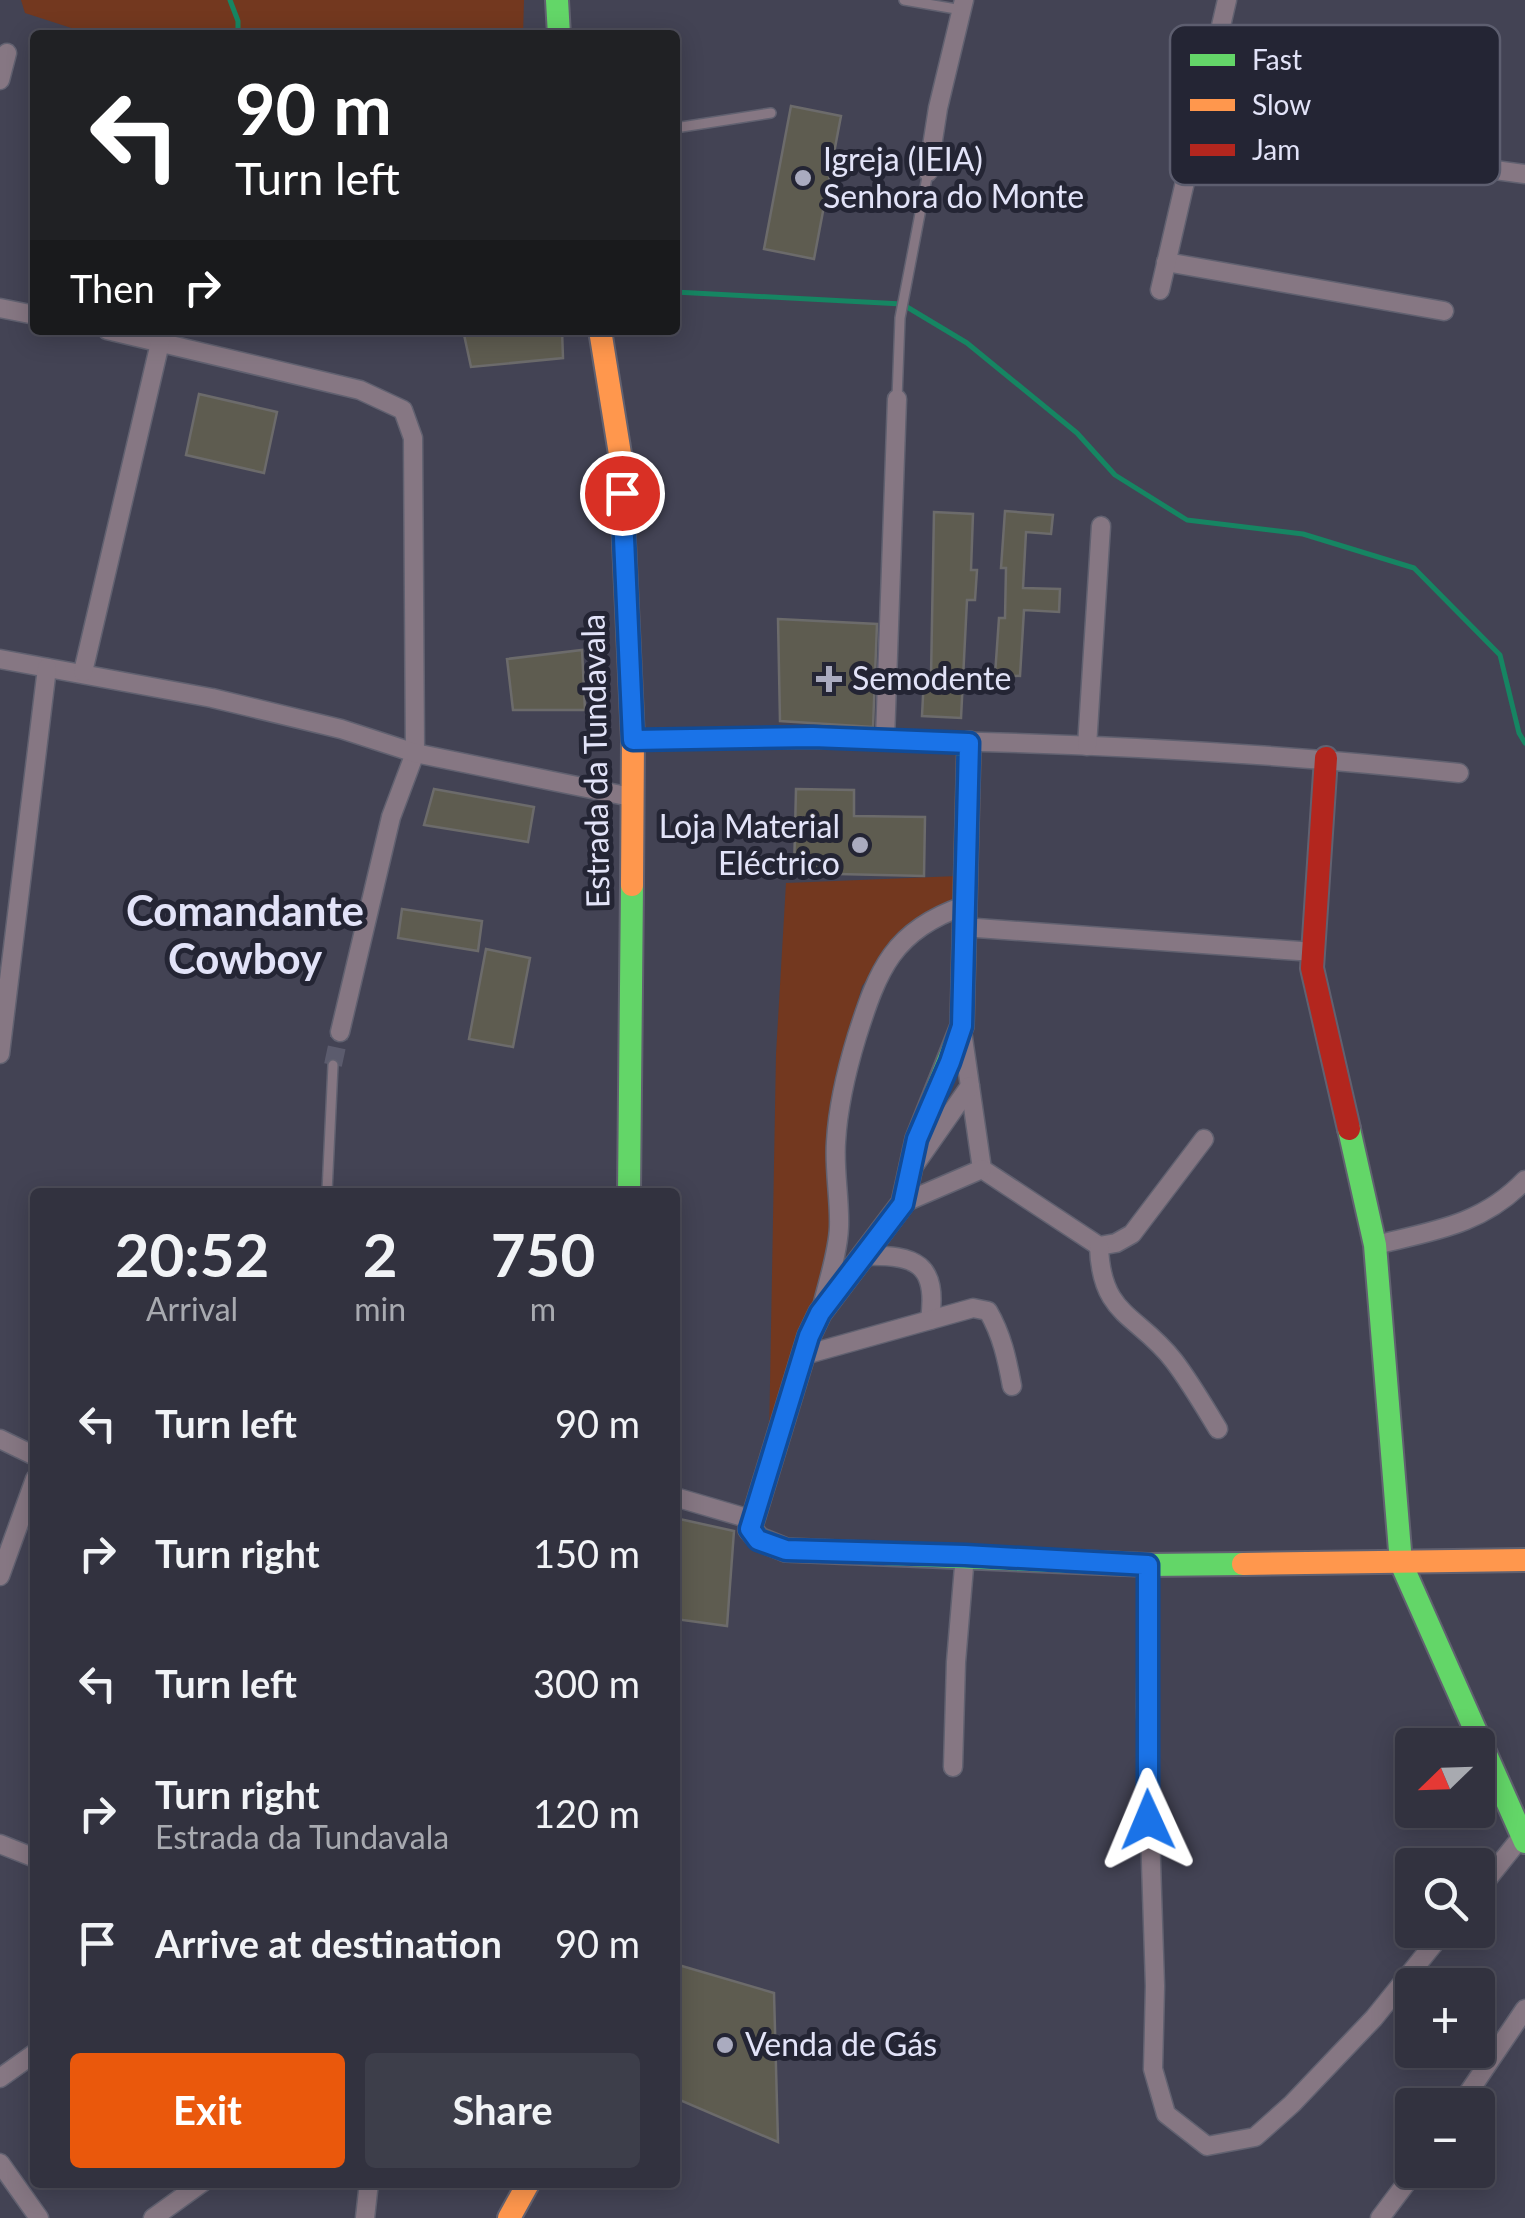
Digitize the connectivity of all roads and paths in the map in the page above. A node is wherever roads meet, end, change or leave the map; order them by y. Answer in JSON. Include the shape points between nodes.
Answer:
{"nodes":[{"id":1,"x":557,"y":0,"type":"edge"},
{"id":2,"x":904,"y":0,"type":"edge"},
{"id":3,"x":1227,"y":0,"type":"edge"},
{"id":4,"x":963,"y":5,"type":"edge"},
{"id":5,"x":1221,"y":25,"type":"edge"},
{"id":6,"x":559,"y":30,"type":"edge"},
{"id":7,"x":6,"y":53,"type":"dead end"},
{"id":8,"x":0,"y":80,"type":"edge"},
{"id":9,"x":771,"y":113,"type":"dead end"},
{"id":10,"x":680,"y":127,"type":"edge"},
{"id":11,"x":1500,"y":171,"type":"edge"},
{"id":12,"x":928,"y":172,"type":"joint"},
{"id":13,"x":1525,"y":174,"type":"edge"},
{"id":14,"x":1184,"y":185,"type":"edge"},
{"id":15,"x":1166,"y":262,"type":"junction"},
{"id":16,"x":1160,"y":290,"type":"dead end"},
{"id":17,"x":0,"y":308,"type":"edge"},
{"id":18,"x":1444,"y":310,"type":"dead end"},
{"id":19,"x":30,"y":314,"type":"edge"},
{"id":20,"x":162,"y":335,"type":"edge"},
{"id":21,"x":601,"y":335,"type":"edge"},
{"id":22,"x":897,"y":399,"type":"joint"},
{"id":23,"x":1101,"y":526,"type":"dead end"},
{"id":24,"x":0,"y":658,"type":"edge"},
{"id":25,"x":47,"y":668,"type":"junction"},
{"id":26,"x":83,"y":672,"type":"junction"},
{"id":27,"x":884,"y":738,"type":"junction"},
{"id":28,"x":633,"y":740,"type":"junction"},
{"id":29,"x":969,"y":743,"type":"junction"},
{"id":30,"x":1087,"y":746,"type":"junction"},
{"id":31,"x":415,"y":754,"type":"junction"},
{"id":32,"x":1326,"y":758,"type":"junction"},
{"id":33,"x":1459,"y":773,"type":"dead end"},
{"id":34,"x":631,"y":797,"type":"junction"},
{"id":35,"x":963,"y":917,"type":"junction"},
{"id":36,"x":1314,"y":952,"type":"junction"},
{"id":37,"x":962,"y":1026,"type":"junction"},
{"id":38,"x":340,"y":1032,"type":"tunnel mouth"},
{"id":39,"x":0,"y":1054,"type":"edge"},
{"id":40,"x":333,"y":1065,"type":"tunnel mouth"},
{"id":41,"x":970,"y":1086,"type":"junction"},
{"id":42,"x":1204,"y":1139,"type":"dead end"},
{"id":43,"x":982,"y":1169,"type":"junction"},
{"id":44,"x":910,"y":1172,"type":"junction"},
{"id":45,"x":1525,"y":1180,"type":"edge"},
{"id":46,"x":327,"y":1188,"type":"edge"},
{"id":47,"x":629,"y":1188,"type":"edge"},
{"id":48,"x":903,"y":1204,"type":"junction"},
{"id":49,"x":1375,"y":1244,"type":"junction"},
{"id":50,"x":1099,"y":1246,"type":"junction"},
{"id":51,"x":864,"y":1256,"type":"junction"},
{"id":52,"x":820,"y":1313,"type":"junction"},
{"id":53,"x":930,"y":1320,"type":"junction"},
{"id":54,"x":802,"y":1356,"type":"junction"},
{"id":55,"x":1012,"y":1386,"type":"dead end"},
{"id":56,"x":1218,"y":1428,"type":"dead end"},
{"id":57,"x":0,"y":1439,"type":"edge"},
{"id":58,"x":30,"y":1448,"type":"edge"},
{"id":59,"x":30,"y":1493,"type":"edge"},
{"id":60,"x":680,"y":1499,"type":"edge"},
{"id":61,"x":750,"y":1520,"type":"junction"},
{"id":62,"x":965,"y":1555,"type":"junction"},
{"id":63,"x":1525,"y":1560,"type":"edge"},
{"id":64,"x":1401,"y":1562,"type":"junction"},
{"id":65,"x":1148,"y":1565,"type":"junction"},
{"id":66,"x":0,"y":1576,"type":"edge"},
{"id":67,"x":953,"y":1767,"type":"dead end"},
{"id":68,"x":1524,"y":1839,"type":"edge"},
{"id":69,"x":0,"y":1844,"type":"edge"},
{"id":70,"x":30,"y":1856,"type":"edge"},
{"id":71,"x":1495,"y":1871,"type":"edge"},
{"id":72,"x":1430,"y":1948,"type":"edge"},
{"id":73,"x":1525,"y":2010,"type":"edge"},
{"id":74,"x":30,"y":2057,"type":"edge"},
{"id":75,"x":0,"y":2078,"type":"edge"},
{"id":76,"x":1472,"y":2088,"type":"edge"},
{"id":77,"x":0,"y":2163,"type":"edge"},
{"id":78,"x":195,"y":2188,"type":"edge"},
{"id":79,"x":368,"y":2188,"type":"edge"},
{"id":80,"x":526,"y":2188,"type":"edge"},
{"id":81,"x":1402,"y":2188,"type":"edge"},
{"id":82,"x":39,"y":2218,"type":"edge"},
{"id":83,"x":153,"y":2218,"type":"edge"},
{"id":84,"x":365,"y":2218,"type":"edge"},
{"id":85,"x":509,"y":2218,"type":"edge"},
{"id":86,"x":1380,"y":2218,"type":"edge"}],
"edges":[{"from":1,"to":6,"type":"street"},
{"from":2,"to":4,"type":"lane"},
{"from":3,"to":5,"type":"street"},
{"from":4,"to":12,"type":"street"},
{"from":7,"to":8,"type":"street"},
{"from":9,"to":10,"type":"lane"},
{"from":11,"to":13,"type":"street"},
{"from":12,"to":22,"type":"lane","via":[[900,318]]},
{"from":14,"to":15,"type":"street"},
{"from":15,"to":16,"type":"street"},
{"from":15,"to":18,"type":"street"},
{"from":17,"to":19,"type":"street"},
{"from":20,"to":26,"type":"street"},
{"from":20,"to":31,"type":"street","via":[[360,390],[403,410],[413,438]]},
{"from":21,"to":28,"type":"street","name":"Estrada da Tundavala","via":[[620,454]]},
{"from":22,"to":27,"type":"street"},
{"from":23,"to":30,"type":"street"},
{"from":24,"to":25,"type":"street"},
{"from":25,"to":26,"type":"street"},
{"from":25,"to":39,"type":"street"},
{"from":26,"to":31,"type":"street","via":[[341,729]]},
{"from":27,"to":28,"type":"street"},
{"from":27,"to":29,"type":"street"},
{"from":28,"to":34,"type":"street","name":"Estrada da Tundavala"},
{"from":29,"to":30,"type":"street"},
{"from":29,"to":35,"type":"street"},
{"from":30,"to":32,"type":"street"},
{"from":31,"to":34,"type":"street"},
{"from":31,"to":38,"type":"street","via":[[391,817]]},
{"from":32,"to":33,"type":"street"},
{"from":32,"to":36,"type":"street"},
{"from":34,"to":47,"type":"street","name":"Estrada da Tundavala"},
{"from":35,"to":36,"type":"street"},
{"from":35,"to":37,"type":"street"},
{"from":35,"to":52,"type":"street","via":[[936,916],[888,958],[874,982],[841,1089],[835,1146],[839,1232]]},
{"from":36,"to":49,"type":"street","via":[[1312,968]]},
{"from":37,"to":41,"type":"street"},
{"from":37,"to":44,"type":"street"},
{"from":40,"to":46,"type":"lane"},
{"from":41,"to":43,"type":"street"},
{"from":41,"to":44,"type":"street"},
{"from":42,"to":50,"type":"street","via":[[1132,1234]]},
{"from":43,"to":48,"type":"street"},
{"from":43,"to":50,"type":"street"},
{"from":44,"to":48,"type":"street"},
{"from":45,"to":49,"type":"street","via":[[1465,1224]]},
{"from":48,"to":51,"type":"street"},
{"from":49,"to":64,"type":"street"},
{"from":50,"to":56,"type":"street","via":[[1100,1272],[1114,1302],[1174,1361]]},
{"from":51,"to":52,"type":"street"},
{"from":51,"to":53,"type":"street","via":[[908,1257],[922,1267],[934,1294]]},
{"from":52,"to":54,"type":"street"},
{"from":53,"to":54,"type":"street"},
{"from":53,"to":55,"type":"street","via":[[973,1308],[988,1311]]},
{"from":54,"to":61,"type":"street"},
{"from":57,"to":58,"type":"street"},
{"from":59,"to":66,"type":"street"},
{"from":60,"to":61,"type":"street"},
{"from":61,"to":62,"type":"street","via":[[758,1540],[786,1550]]},
{"from":62,"to":65,"type":"street"},
{"from":62,"to":67,"type":"street"},
{"from":63,"to":64,"type":"street"},
{"from":64,"to":65,"type":"street"},
{"from":64,"to":68,"type":"street"},
{"from":65,"to":72,"type":"street","via":[[1152,2069],[1166,2114],[1207,2146],[1255,2138],[1374,2018]]},
{"from":68,"to":71,"type":"street"},
{"from":69,"to":70,"type":"street"},
{"from":73,"to":76,"type":"street"},
{"from":74,"to":75,"type":"street"},
{"from":77,"to":82,"type":"street"},
{"from":78,"to":83,"type":"street"},
{"from":79,"to":84,"type":"street"},
{"from":80,"to":85,"type":"street"},
{"from":81,"to":86,"type":"street"}]}
